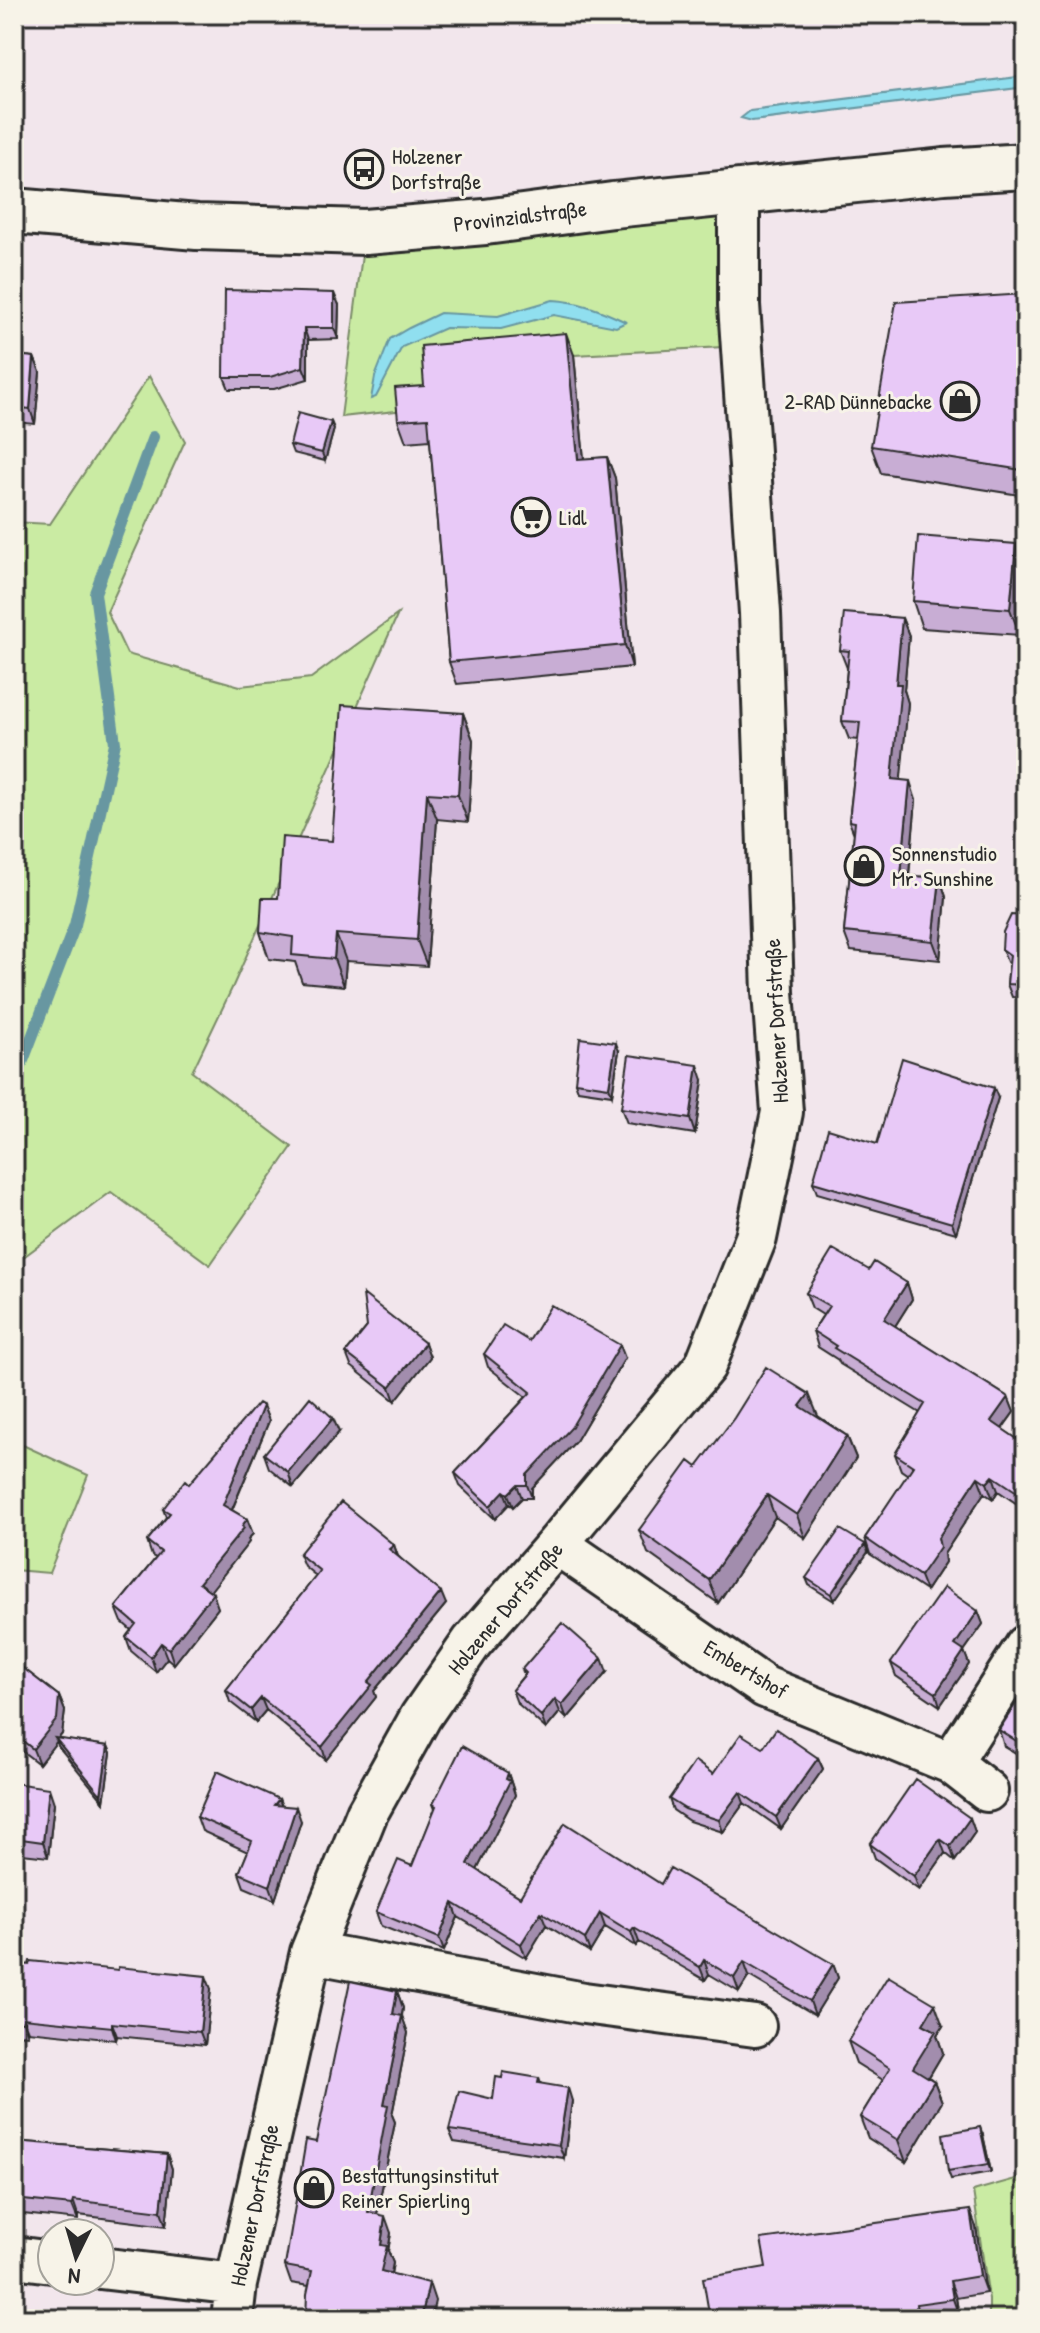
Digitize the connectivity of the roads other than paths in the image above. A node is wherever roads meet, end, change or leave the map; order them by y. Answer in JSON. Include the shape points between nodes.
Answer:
{"nodes":[{"id":1,"x":1026,"y":166,"type":"edge"},
{"id":2,"x":739,"y":192,"type":"junction"},
{"id":3,"x":14,"y":211,"type":"edge"},
{"id":4,"x":557,"y":1544,"type":"junction"},
{"id":5,"x":1026,"y":1646,"type":"edge"},
{"id":6,"x":951,"y":1763,"type":"junction"},
{"id":7,"x":987,"y":1791,"type":"dead end"},
{"id":8,"x":311,"y":1952,"type":"junction"},
{"id":9,"x":755,"y":2026,"type":"dead end"},
{"id":10,"x":14,"y":2257,"type":"edge"},
{"id":11,"x":36,"y":2260,"type":"edge"},
{"id":12,"x":116,"y":2272,"type":"edge"},
{"id":13,"x":234,"y":2302,"type":"edge"}],
"edges":[{"from":1,"to":2,"type":"main road","name":"Provinzialstraße"},
{"from":2,"to":3,"type":"main road","name":"Provinzialstraße","via":[[365,232],[197,227]]},
{"from":2,"to":4,"type":"street","name":"Holzener Dorfstraße","via":[[739,305],[760,613],[782,1112],[756,1238],[705,1366]]},
{"from":4,"to":6,"type":"street","name":"Embertshof","via":[[765,1687]]},
{"from":4,"to":8,"type":"street","name":"Holzener Dorfstraße","via":[[472,1642],[421,1716],[367,1813]]},
{"from":5,"to":6,"type":"street"},
{"from":6,"to":7,"type":"street","name":"Embertshof"},
{"from":8,"to":9,"type":"street","via":[[584,2003]]},
{"from":8,"to":13,"type":"street","name":"Holzener Dorfstraße"},
{"from":10,"to":11,"type":"street"},
{"from":12,"to":13,"type":"street"}]}
